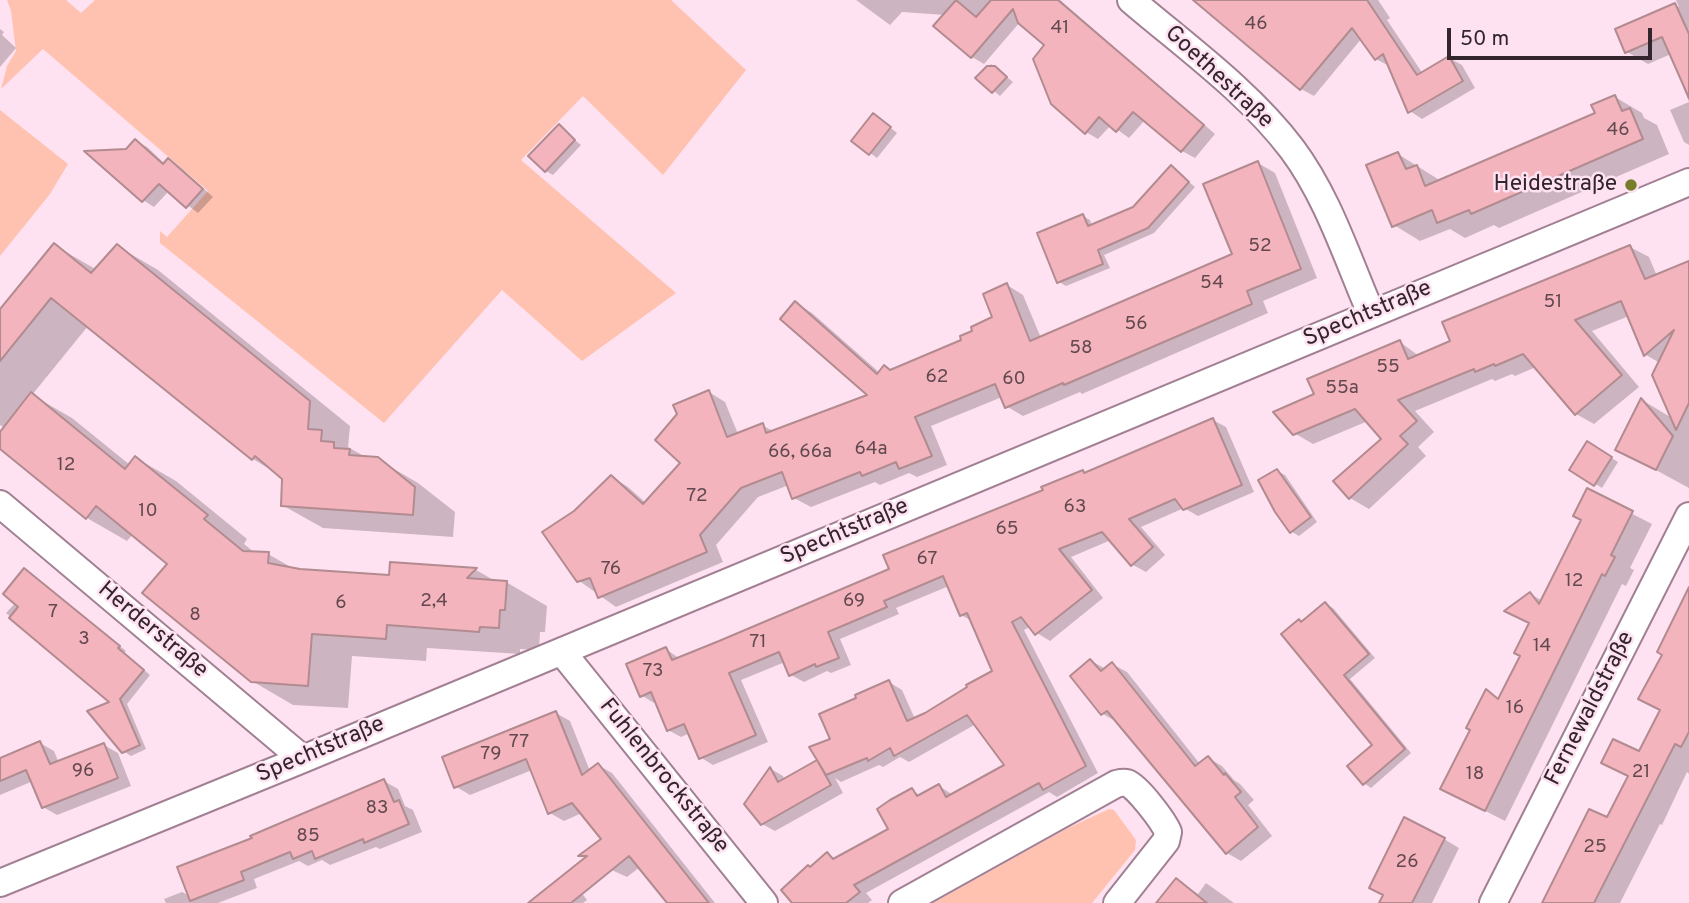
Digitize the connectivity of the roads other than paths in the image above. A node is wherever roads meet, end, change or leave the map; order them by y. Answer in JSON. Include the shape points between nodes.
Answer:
{"nodes":[{"id":1,"x":1131,"y":0,"type":"edge"},
{"id":2,"x":1689,"y":182,"type":"edge"},
{"id":3,"x":1371,"y":313,"type":"junction"},
{"id":4,"x":0,"y":504,"type":"edge"},
{"id":5,"x":1689,"y":516,"type":"edge"},
{"id":6,"x":562,"y":652,"type":"junction"},
{"id":7,"x":303,"y":759,"type":"junction"},
{"id":8,"x":0,"y":883,"type":"edge"},
{"id":9,"x":764,"y":903,"type":"edge"},
{"id":10,"x":902,"y":903,"type":"edge"},
{"id":11,"x":1117,"y":903,"type":"edge"},
{"id":12,"x":1493,"y":903,"type":"edge"}],
"edges":[{"from":1,"to":3,"type":"street","name":"Goethestraße","via":[[1255,107],[1293,151],[1320,195]]},
{"from":2,"to":3,"type":"street","name":"Spechtstraße"},
{"from":3,"to":6,"type":"street","name":"Spechtstraße"},
{"from":4,"to":7,"type":"street","name":"Herderstraße"},
{"from":5,"to":12,"type":"street","name":"Fernewaldstraße"},
{"from":6,"to":7,"type":"street","name":"Spechtstraße"},
{"from":6,"to":9,"type":"street","name":"Fuhlenbrockstraße"},
{"from":7,"to":8,"type":"street","name":"Spechtstraße"},
{"from":10,"to":11,"type":"street","via":[[1123,782],[1132,786],[1168,832],[1166,841]]}]}
